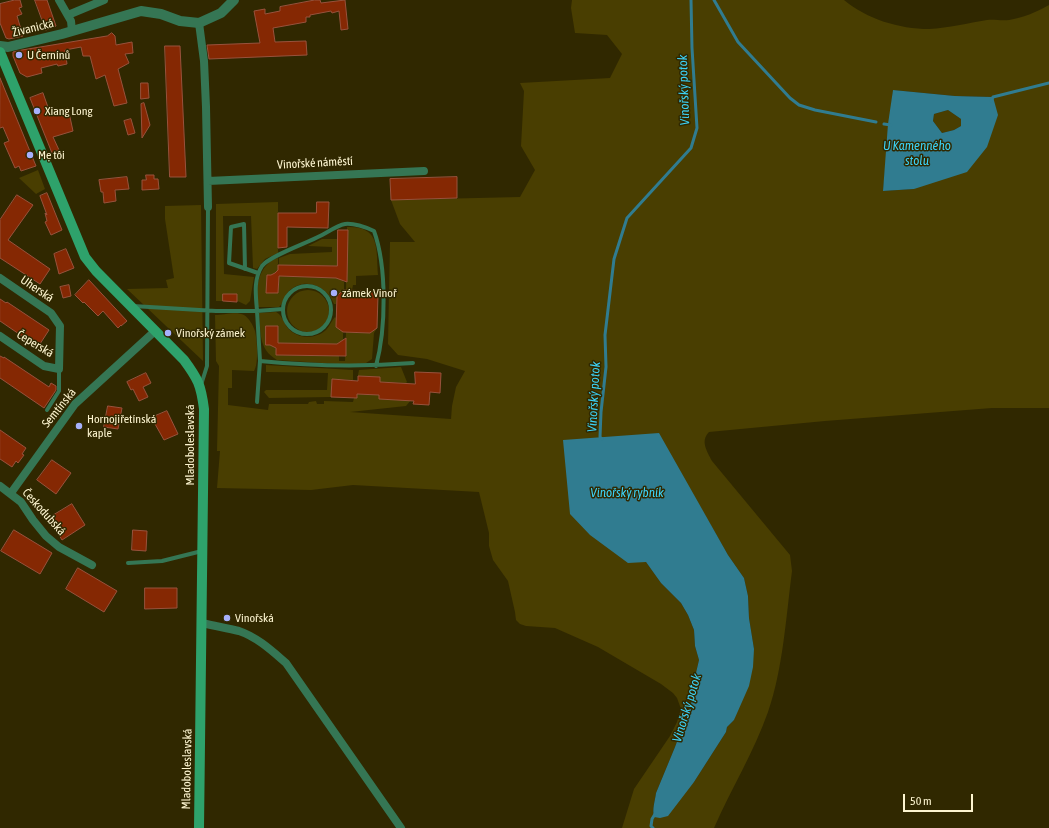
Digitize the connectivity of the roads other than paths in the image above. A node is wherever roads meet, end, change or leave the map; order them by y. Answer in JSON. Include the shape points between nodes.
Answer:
{"nodes":[{"id":1,"x":60,"y":0,"type":"edge"},
{"id":2,"x":104,"y":0,"type":"edge"},
{"id":3,"x":234,"y":0,"type":"edge"},
{"id":4,"x":68,"y":15,"type":"junction"},
{"id":5,"x":199,"y":23,"type":"junction"},
{"id":6,"x":72,"y":31,"type":"junction"},
{"id":7,"x":0,"y":46,"type":"edge"},
{"id":8,"x":0,"y":52,"type":"edge"},
{"id":9,"x":424,"y":171,"type":"dead end"},
{"id":10,"x":208,"y":181,"type":"junction"},
{"id":11,"x":208,"y":207,"type":"joint"},
{"id":12,"x":246,"y":269,"type":"junction"},
{"id":13,"x":258,"y":274,"type":"junction"},
{"id":14,"x":0,"y":278,"type":"edge"},
{"id":15,"x":131,"y":306,"type":"junction"},
{"id":16,"x":283,"y":309,"type":"junction"},
{"id":17,"x":207,"y":310,"type":"junction"},
{"id":18,"x":257,"y":311,"type":"junction"},
{"id":19,"x":155,"y":330,"type":"junction"},
{"id":20,"x":0,"y":336,"type":"edge"},
{"id":21,"x":260,"y":361,"type":"junction"},
{"id":22,"x":413,"y":363,"type":"dead end"},
{"id":23,"x":376,"y":366,"type":"junction"},
{"id":24,"x":59,"y":370,"type":"junction"},
{"id":25,"x":201,"y":388,"type":"junction"},
{"id":26,"x":257,"y":402,"type":"dead end"},
{"id":27,"x":47,"y":410,"type":"dead end"},
{"id":28,"x":0,"y":486,"type":"edge"},
{"id":29,"x":11,"y":493,"type":"junction"},
{"id":30,"x":203,"y":551,"type":"junction"},
{"id":31,"x":128,"y":563,"type":"dead end"},
{"id":32,"x":92,"y":565,"type":"dead end"},
{"id":33,"x":202,"y":623,"type":"junction"},
{"id":34,"x":199,"y":828,"type":"edge"},
{"id":35,"x":401,"y":828,"type":"edge"}],
"edges":[{"from":1,"to":4,"type":"street"},
{"from":2,"to":4,"type":"street"},
{"from":3,"to":5,"type":"street","via":[[221,12]]},
{"from":4,"to":6,"type":"street"},
{"from":5,"to":6,"type":"street","via":[[141,12]]},
{"from":5,"to":10,"type":"street","via":[[204,61]]},
{"from":6,"to":7,"type":"street","name":"Živanická","via":[[8,47]]},
{"from":8,"to":15,"type":"main road","name":"Mladoboleslavská","via":[[85,257]]},
{"from":9,"to":10,"type":"street","name":"Vinořské náměstí"},
{"from":10,"to":11,"type":"street"},
{"from":11,"to":17,"type":"lane"},
{"from":12,"to":12,"type":"lane","via":[[229,263],[231,227],[244,224]]},
{"from":12,"to":13,"type":"lane"},
{"from":13,"to":18,"type":"lane"},
{"from":13,"to":23,"type":"lane","via":[[264,264],[272,258],[344,224],[364,226],[374,231],[384,286],[380,349]]},
{"from":14,"to":24,"type":"street","name":"Uherská","via":[[51,313],[60,326]]},
{"from":15,"to":17,"type":"lane"},
{"from":15,"to":19,"type":"main road","name":"Mladoboleslavská"},
{"from":16,"to":16,"type":"lane","via":[[284,317],[292,330],[306,334],[314,334],[326,325],[331,310],[330,302],[325,295],[319,290],[307,287],[295,289],[289,294],[284,301]]},
{"from":16,"to":18,"type":"lane"},
{"from":17,"to":18,"type":"lane"},
{"from":17,"to":25,"type":"lane","via":[[207,366]]},
{"from":18,"to":21,"type":"lane"},
{"from":19,"to":25,"type":"main road","name":"Mladoboleslavská","via":[[184,360],[197,377]]},
{"from":19,"to":29,"type":"street","name":"Semtínská","via":[[75,404]]},
{"from":20,"to":24,"type":"street","name":"Čeperská","via":[[44,366]]},
{"from":21,"to":23,"type":"lane","via":[[300,365]]},
{"from":21,"to":26,"type":"lane"},
{"from":22,"to":23,"type":"lane"},
{"from":24,"to":27,"type":"lane","via":[[59,391]]},
{"from":25,"to":30,"type":"main road","name":"Mladoboleslavská","via":[[204,409]]},
{"from":28,"to":29,"type":"street","name":"Českodubská"},
{"from":29,"to":32,"type":"street","name":"Českodubská","via":[[21,502],[46,536],[59,547]]},
{"from":30,"to":31,"type":"lane","via":[[162,561]]},
{"from":30,"to":33,"type":"main road","name":"Mladoboleslavská"},
{"from":33,"to":34,"type":"main road","name":"Mladoboleslavská"},
{"from":33,"to":35,"type":"street","via":[[239,631],[270,649],[286,663]]}]}
